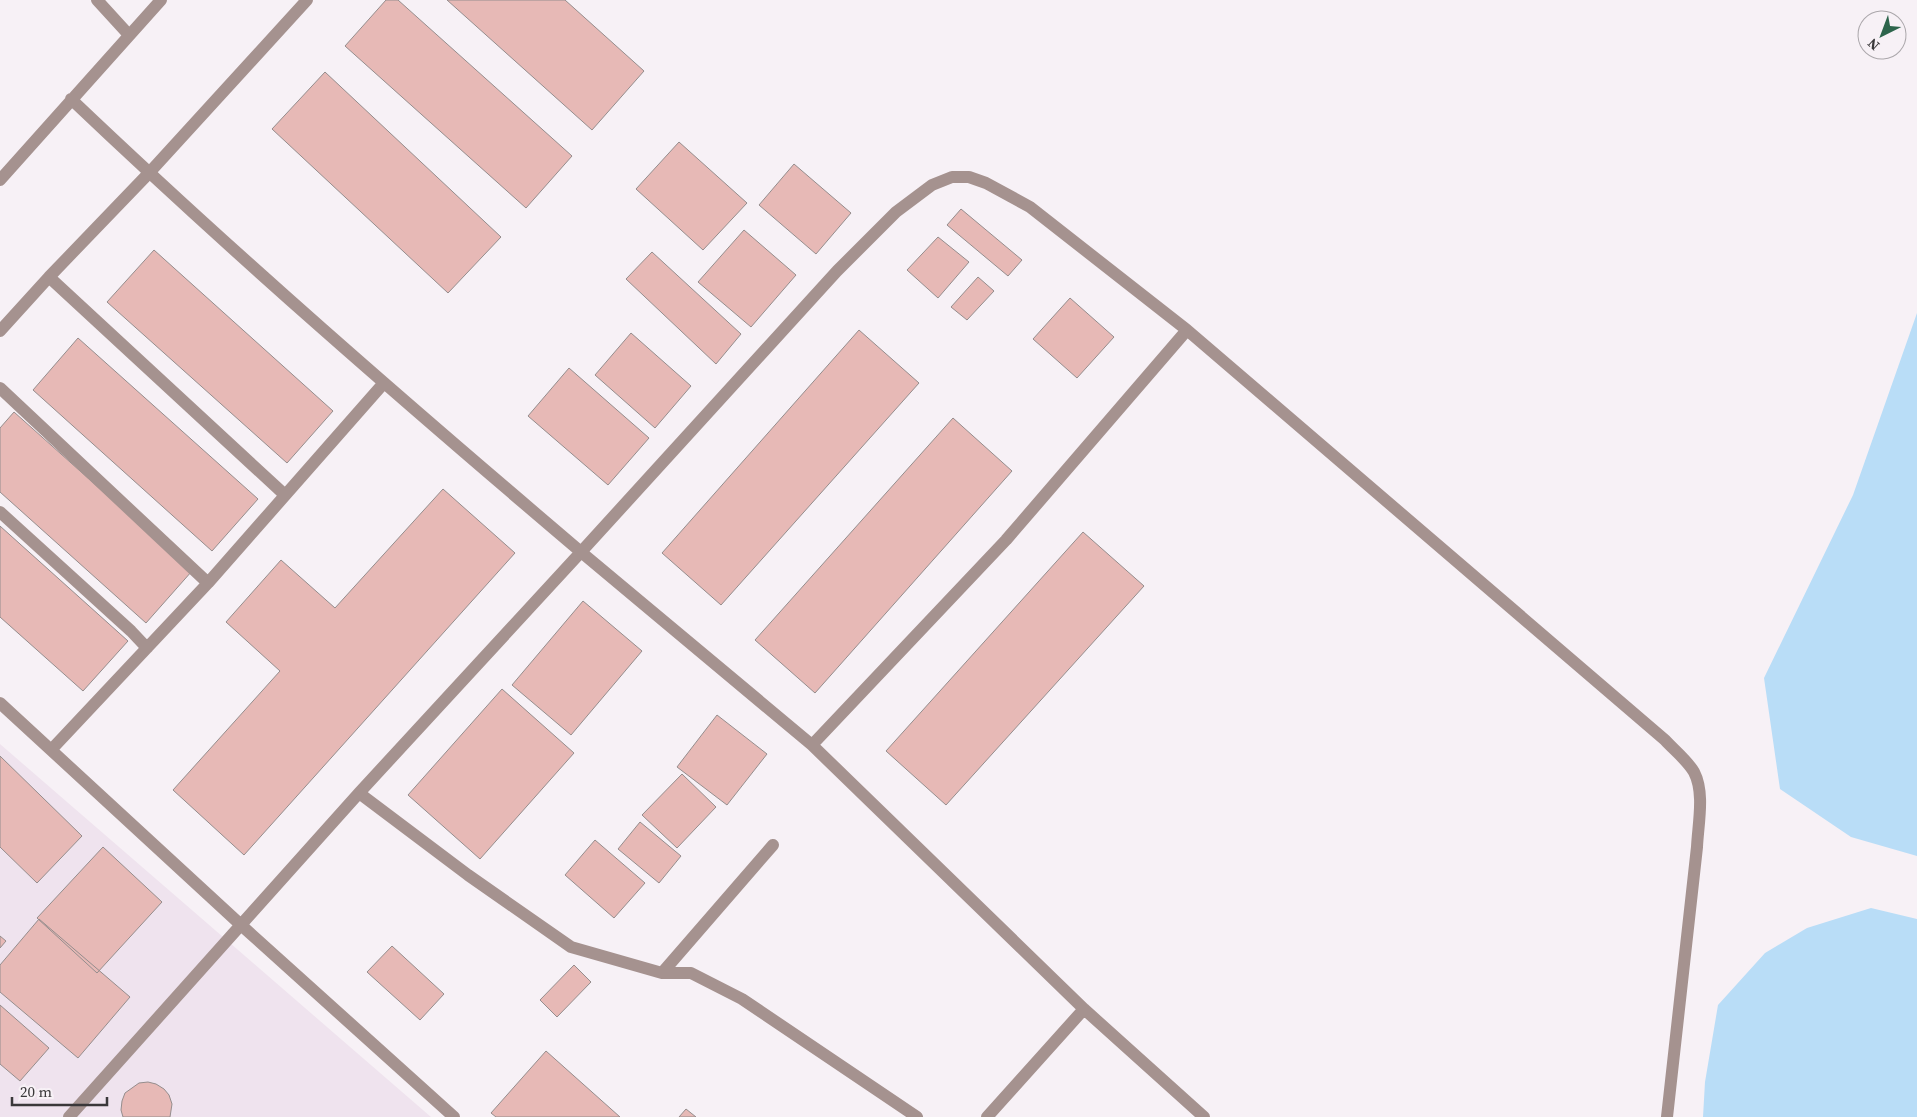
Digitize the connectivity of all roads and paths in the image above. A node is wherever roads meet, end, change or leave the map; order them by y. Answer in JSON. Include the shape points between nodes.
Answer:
{"nodes":[{"id":1,"x":97,"y":0,"type":"edge"},
{"id":2,"x":161,"y":0,"type":"edge"},
{"id":3,"x":307,"y":0,"type":"edge"},
{"id":4,"x":130,"y":34,"type":"junction"},
{"id":5,"x":71,"y":99,"type":"junction"},
{"id":6,"x":149,"y":172,"type":"junction"},
{"id":7,"x":0,"y":180,"type":"edge"},
{"id":8,"x":49,"y":276,"type":"junction"},
{"id":9,"x":1187,"y":330,"type":"junction"},
{"id":10,"x":0,"y":331,"type":"edge"},
{"id":11,"x":383,"y":384,"type":"junction"},
{"id":12,"x":0,"y":388,"type":"edge"},
{"id":13,"x":285,"y":495,"type":"junction"},
{"id":14,"x":0,"y":512,"type":"edge"},
{"id":15,"x":581,"y":552,"type":"junction"},
{"id":16,"x":208,"y":582,"type":"junction"},
{"id":17,"x":147,"y":648,"type":"junction"},
{"id":18,"x":0,"y":703,"type":"edge"},
{"id":19,"x":812,"y":745,"type":"junction"},
{"id":20,"x":51,"y":750,"type":"junction"},
{"id":21,"x":359,"y":793,"type":"junction"},
{"id":22,"x":773,"y":845,"type":"dead end"},
{"id":23,"x":241,"y":925,"type":"junction"},
{"id":24,"x":662,"y":973,"type":"junction"},
{"id":25,"x":1084,"y":1009,"type":"junction"},
{"id":26,"x":68,"y":1117,"type":"edge"},
{"id":27,"x":454,"y":1117,"type":"edge"},
{"id":28,"x":917,"y":1117,"type":"edge"},
{"id":29,"x":987,"y":1117,"type":"edge"},
{"id":30,"x":1204,"y":1117,"type":"edge"},
{"id":31,"x":1667,"y":1117,"type":"edge"}],
"edges":[{"from":1,"to":4,"type":"street"},
{"from":2,"to":4,"type":"street"},
{"from":3,"to":6,"type":"street"},
{"from":4,"to":5,"type":"street"},
{"from":5,"to":6,"type":"street"},
{"from":5,"to":7,"type":"street"},
{"from":6,"to":8,"type":"street"},
{"from":6,"to":11,"type":"street"},
{"from":8,"to":10,"type":"street"},
{"from":8,"to":13,"type":"street"},
{"from":9,"to":15,"type":"street","via":[[1030,207],[986,183],[970,177],[952,177],[932,185],[896,212],[837,271]]},
{"from":9,"to":19,"type":"street","via":[[1006,540]]},
{"from":9,"to":31,"type":"street","via":[[1665,740],[1693,771],[1699,788],[1697,847]]},
{"from":11,"to":13,"type":"street"},
{"from":11,"to":15,"type":"street"},
{"from":12,"to":16,"type":"street"},
{"from":13,"to":16,"type":"street"},
{"from":14,"to":17,"type":"street"},
{"from":15,"to":19,"type":"street"},
{"from":15,"to":21,"type":"street"},
{"from":16,"to":17,"type":"street"},
{"from":17,"to":20,"type":"street"},
{"from":18,"to":20,"type":"street"},
{"from":19,"to":25,"type":"street"},
{"from":20,"to":23,"type":"street"},
{"from":21,"to":23,"type":"street"},
{"from":21,"to":24,"type":"street","via":[[571,948]]},
{"from":22,"to":24,"type":"street"},
{"from":23,"to":26,"type":"street"},
{"from":23,"to":27,"type":"street"},
{"from":24,"to":28,"type":"street","via":[[691,973],[742,999]]},
{"from":25,"to":29,"type":"street"},
{"from":25,"to":30,"type":"street"}]}
